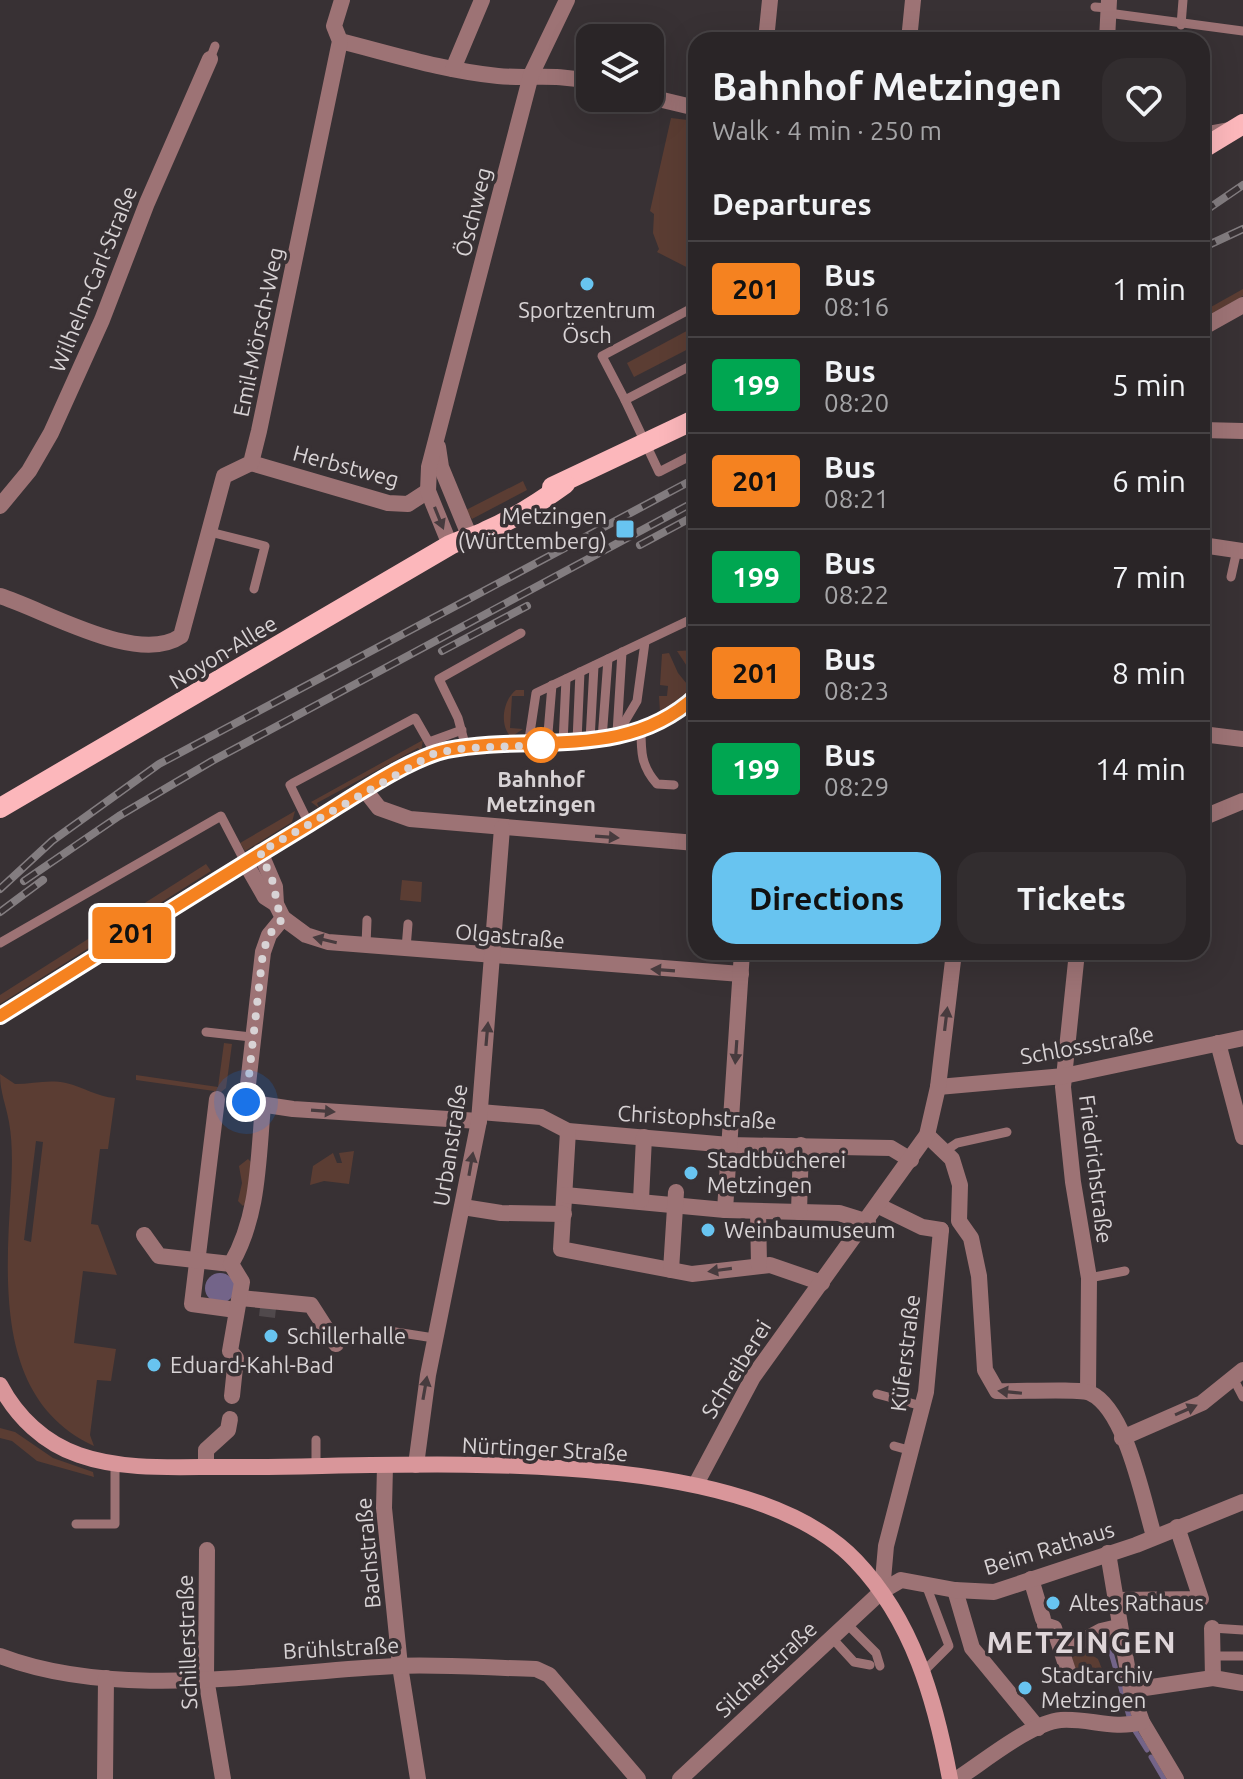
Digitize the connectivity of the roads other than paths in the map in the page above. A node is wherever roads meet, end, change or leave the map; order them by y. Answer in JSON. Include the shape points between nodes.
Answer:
{"nodes":[{"id":1,"x":342,"y":0,"type":"edge"},
{"id":2,"x":482,"y":0,"type":"edge"},
{"id":3,"x":567,"y":0,"type":"edge"},
{"id":4,"x":770,"y":0,"type":"edge"},
{"id":5,"x":913,"y":0,"type":"edge"},
{"id":6,"x":1183,"y":0,"type":"edge"},
{"id":7,"x":1105,"y":7,"type":"edge"},
{"id":8,"x":1181,"y":25,"type":"junction"},
{"id":9,"x":1243,"y":31,"type":"edge"},
{"id":10,"x":767,"y":32,"type":"edge"},
{"id":11,"x":910,"y":32,"type":"edge"},
{"id":12,"x":1107,"y":32,"type":"edge"},
{"id":13,"x":340,"y":41,"type":"junction"},
{"id":14,"x":212,"y":52,"type":"dead end"},
{"id":15,"x":453,"y":69,"type":"junction"},
{"id":16,"x":531,"y":75,"type":"junction"},
{"id":17,"x":576,"y":78,"type":"edge"},
{"id":18,"x":664,"y":100,"type":"edge"},
{"id":19,"x":688,"y":106,"type":"edge"},
{"id":20,"x":1239,"y":127,"type":"edge"},
{"id":21,"x":1210,"y":133,"type":"edge"},
{"id":22,"x":1210,"y":144,"type":"edge"},
{"id":23,"x":1243,"y":305,"type":"edge"},
{"id":24,"x":688,"y":310,"type":"edge"},
{"id":25,"x":1210,"y":324,"type":"edge"},
{"id":26,"x":688,"y":367,"type":"edge"},
{"id":27,"x":625,"y":400,"type":"junction"},
{"id":28,"x":688,"y":423,"type":"edge"},
{"id":29,"x":1210,"y":430,"type":"edge"},
{"id":30,"x":1243,"y":431,"type":"edge"},
{"id":31,"x":438,"y":441,"type":"junction"},
{"id":32,"x":646,"y":445,"type":"junction"},
{"id":33,"x":688,"y":457,"type":"edge"},
{"id":34,"x":251,"y":463,"type":"junction"},
{"id":35,"x":428,"y":491,"type":"junction"},
{"id":36,"x":0,"y":506,"type":"edge"},
{"id":37,"x":210,"y":532,"type":"junction"},
{"id":38,"x":469,"y":535,"type":"junction"},
{"id":39,"x":450,"y":545,"type":"junction"},
{"id":40,"x":1210,"y":546,"type":"edge"},
{"id":41,"x":1240,"y":550,"type":"edge"},
{"id":42,"x":1231,"y":577,"type":"dead end"},
{"id":43,"x":254,"y":589,"type":"dead end"},
{"id":44,"x":0,"y":596,"type":"edge"},
{"id":45,"x":688,"y":621,"type":"edge"},
{"id":46,"x":521,"y":633,"type":"dead end"},
{"id":47,"x":645,"y":642,"type":"junction"},
{"id":48,"x":622,"y":652,"type":"junction"},
{"id":49,"x":608,"y":659,"type":"junction"},
{"id":50,"x":594,"y":666,"type":"junction"},
{"id":51,"x":580,"y":672,"type":"junction"},
{"id":52,"x":566,"y":679,"type":"junction"},
{"id":53,"x":552,"y":685,"type":"junction"},
{"id":54,"x":688,"y":702,"type":"edge"},
{"id":55,"x":641,"y":729,"type":"junction"},
{"id":56,"x":462,"y":730,"type":"junction"},
{"id":57,"x":1210,"y":735,"type":"edge"},
{"id":58,"x":1243,"y":739,"type":"edge"},
{"id":59,"x":583,"y":741,"type":"junction"},
{"id":60,"x":528,"y":746,"type":"junction"},
{"id":61,"x":432,"y":748,"type":"junction"},
{"id":62,"x":466,"y":748,"type":"junction"},
{"id":63,"x":674,"y":785,"type":"dead end"},
{"id":64,"x":365,"y":790,"type":"junction"},
{"id":65,"x":1243,"y":801,"type":"edge"},
{"id":66,"x":0,"y":808,"type":"edge"},
{"id":67,"x":1210,"y":815,"type":"edge"},
{"id":68,"x":309,"y":824,"type":"junction"},
{"id":69,"x":502,"y":828,"type":"junction"},
{"id":70,"x":688,"y":842,"type":"edge"},
{"id":71,"x":260,"y":852,"type":"junction"},
{"id":72,"x":245,"y":862,"type":"junction"},
{"id":73,"x":280,"y":911,"type":"junction"},
{"id":74,"x":367,"y":920,"type":"dead end"},
{"id":75,"x":408,"y":924,"type":"dead end"},
{"id":76,"x":0,"y":943,"type":"edge"},
{"id":77,"x":366,"y":945,"type":"junction"},
{"id":78,"x":406,"y":948,"type":"junction"},
{"id":79,"x":494,"y":957,"type":"junction"},
{"id":80,"x":742,"y":960,"type":"edge"},
{"id":81,"x":953,"y":960,"type":"edge"},
{"id":82,"x":1076,"y":960,"type":"edge"},
{"id":83,"x":741,"y":974,"type":"junction"},
{"id":84,"x":0,"y":1016,"type":"edge"},
{"id":85,"x":206,"y":1032,"type":"dead end"},
{"id":86,"x":251,"y":1037,"type":"junction"},
{"id":87,"x":1243,"y":1038,"type":"edge"},
{"id":88,"x":1218,"y":1043,"type":"junction"},
{"id":89,"x":1064,"y":1076,"type":"junction"},
{"id":90,"x":938,"y":1087,"type":"junction"},
{"id":91,"x":217,"y":1099,"type":"dead end"},
{"id":92,"x":263,"y":1106,"type":"junction"},
{"id":93,"x":479,"y":1116,"type":"junction"},
{"id":94,"x":568,"y":1131,"type":"junction"},
{"id":95,"x":1007,"y":1132,"type":"dead end"},
{"id":96,"x":927,"y":1135,"type":"junction"},
{"id":97,"x":644,"y":1137,"type":"junction"},
{"id":98,"x":1243,"y":1137,"type":"edge"},
{"id":99,"x":729,"y":1145,"type":"junction"},
{"id":100,"x":801,"y":1145,"type":"junction"},
{"id":101,"x":945,"y":1151,"type":"junction"},
{"id":102,"x":911,"y":1160,"type":"junction"},
{"id":103,"x":565,"y":1195,"type":"junction"},
{"id":104,"x":676,"y":1198,"type":"junction"},
{"id":105,"x":641,"y":1200,"type":"junction"},
{"id":106,"x":879,"y":1206,"type":"junction"},
{"id":107,"x":463,"y":1207,"type":"junction"},
{"id":108,"x":725,"y":1210,"type":"junction"},
{"id":109,"x":758,"y":1211,"type":"junction"},
{"id":110,"x":799,"y":1212,"type":"junction"},
{"id":111,"x":564,"y":1214,"type":"junction"},
{"id":112,"x":959,"y":1221,"type":"junction"},
{"id":113,"x":868,"y":1222,"type":"junction"},
{"id":114,"x":941,"y":1230,"type":"junction"},
{"id":115,"x":147,"y":1243,"type":"dead end"},
{"id":116,"x":167,"y":1257,"type":"junction"},
{"id":117,"x":197,"y":1260,"type":"junction"},
{"id":118,"x":231,"y":1264,"type":"junction"},
{"id":119,"x":759,"y":1265,"type":"junction"},
{"id":120,"x":151,"y":1268,"type":"dead end"},
{"id":121,"x":671,"y":1270,"type":"junction"},
{"id":122,"x":1125,"y":1271,"type":"dead end"},
{"id":123,"x":1089,"y":1278,"type":"junction"},
{"id":124,"x":822,"y":1283,"type":"junction"},
{"id":125,"x":238,"y":1304,"type":"junction"},
{"id":126,"x":389,"y":1331,"type":"dead end"},
{"id":127,"x":434,"y":1338,"type":"junction"},
{"id":128,"x":336,"y":1344,"type":"dead end"},
{"id":129,"x":1238,"y":1374,"type":"edge"},
{"id":130,"x":0,"y":1387,"type":"edge"},
{"id":131,"x":1088,"y":1392,"type":"junction"},
{"id":132,"x":877,"y":1394,"type":"dead end"},
{"id":133,"x":232,"y":1396,"type":"dead end"},
{"id":134,"x":1243,"y":1397,"type":"edge"},
{"id":135,"x":922,"y":1406,"type":"junction"},
{"id":136,"x":6,"y":1409,"type":"edge"},
{"id":137,"x":230,"y":1419,"type":"dead end"},
{"id":138,"x":1122,"y":1438,"type":"junction"},
{"id":139,"x":316,"y":1440,"type":"dead end"},
{"id":140,"x":894,"y":1446,"type":"dead end"},
{"id":141,"x":912,"y":1451,"type":"junction"},
{"id":142,"x":115,"y":1463,"type":"junction"},
{"id":143,"x":416,"y":1465,"type":"junction"},
{"id":144,"x":206,"y":1466,"type":"junction"},
{"id":145,"x":385,"y":1466,"type":"junction"},
{"id":146,"x":316,"y":1467,"type":"junction"},
{"id":147,"x":696,"y":1484,"type":"junction"},
{"id":148,"x":1243,"y":1502,"type":"edge"},
{"id":149,"x":76,"y":1524,"type":"dead end"},
{"id":150,"x":1178,"y":1530,"type":"junction"},
{"id":151,"x":1150,"y":1538,"type":"junction"},
{"id":152,"x":207,"y":1550,"type":"dead end"},
{"id":153,"x":1108,"y":1553,"type":"junction"},
{"id":154,"x":1031,"y":1579,"type":"junction"},
{"id":155,"x":926,"y":1584,"type":"junction"},
{"id":156,"x":955,"y":1590,"type":"junction"},
{"id":157,"x":882,"y":1591,"type":"junction"},
{"id":158,"x":1114,"y":1615,"type":"junction"},
{"id":159,"x":847,"y":1624,"type":"junction"},
{"id":160,"x":1212,"y":1628,"type":"joint"},
{"id":161,"x":1243,"y":1630,"type":"edge"},
{"id":162,"x":832,"y":1638,"type":"junction"},
{"id":163,"x":1062,"y":1652,"type":"junction"},
{"id":164,"x":0,"y":1656,"type":"edge"},
{"id":165,"x":1213,"y":1656,"type":"junction"},
{"id":166,"x":1243,"y":1656,"type":"edge"},
{"id":167,"x":400,"y":1666,"type":"junction"},
{"id":168,"x":924,"y":1671,"type":"junction"},
{"id":169,"x":1069,"y":1674,"type":"dead end"},
{"id":170,"x":106,"y":1678,"type":"junction"},
{"id":171,"x":206,"y":1678,"type":"junction"},
{"id":172,"x":1213,"y":1678,"type":"junction"},
{"id":173,"x":1243,"y":1683,"type":"edge"},
{"id":174,"x":1131,"y":1690,"type":"junction"},
{"id":175,"x":1142,"y":1722,"type":"junction"},
{"id":176,"x":1038,"y":1728,"type":"junction"},
{"id":177,"x":105,"y":1779,"type":"edge"},
{"id":178,"x":223,"y":1779,"type":"edge"},
{"id":179,"x":418,"y":1779,"type":"edge"},
{"id":180,"x":638,"y":1779,"type":"edge"},
{"id":181,"x":680,"y":1779,"type":"edge"},
{"id":182,"x":950,"y":1779,"type":"edge"},
{"id":183,"x":957,"y":1779,"type":"edge"},
{"id":184,"x":1176,"y":1779,"type":"edge"}],
"edges":[{"from":1,"to":13,"type":"street","name":"Emil-Mörsch-Weg","via":[[334,26]]},
{"from":2,"to":15,"type":"street"},
{"from":3,"to":16,"type":"street","name":"Öschweg"},
{"from":4,"to":10,"type":"street"},
{"from":5,"to":11,"type":"street"},
{"from":6,"to":8,"type":"lane"},
{"from":7,"to":8,"type":"lane"},
{"from":7,"to":12,"type":"street"},
{"from":8,"to":9,"type":"lane"},
{"from":13,"to":15,"type":"street"},
{"from":13,"to":34,"type":"street","name":"Emil-Mörsch-Weg"},
{"from":14,"to":36,"type":"street","name":"Wilhelm-Carl-Straße","via":[[51,433]]},
{"from":15,"to":16,"type":"street","via":[[500,77]]},
{"from":16,"to":17,"type":"street"},
{"from":16,"to":31,"type":"street","name":"Öschweg"},
{"from":18,"to":19,"type":"street"},
{"from":20,"to":21,"type":"street"},
{"from":20,"to":22,"type":"main road"},
{"from":23,"to":25,"type":"street"},
{"from":24,"to":27,"type":"lane","via":[[602,356]]},
{"from":26,"to":27,"type":"lane"},
{"from":27,"to":32,"type":"lane"},
{"from":28,"to":32,"type":"main road","name":"Noyon-Allee"},
{"from":29,"to":30,"type":"street"},
{"from":31,"to":35,"type":"street","name":"Öschweg"},
{"from":31,"to":38,"type":"street","name":"Öschweg","via":[[441,467]]},
{"from":32,"to":33,"type":"lane","via":[[659,472]]},
{"from":32,"to":38,"type":"main road","name":"Noyon-Allee","via":[[565,484],[482,534]]},
{"from":34,"to":35,"type":"street","name":"Herbstweg","via":[[388,503],[408,504]]},
{"from":34,"to":37,"type":"street","via":[[224,476]]},
{"from":35,"to":39,"type":"street","one_way":true},
{"from":37,"to":43,"type":"lane","via":[[265,546]]},
{"from":37,"to":44,"type":"street","via":[[185,629],[164,645],[113,639]]},
{"from":38,"to":39,"type":"main road","name":"Noyon-Allee"},
{"from":39,"to":66,"type":"main road","name":"Noyon-Allee"},
{"from":40,"to":41,"type":"street"},
{"from":41,"to":42,"type":"lane"},
{"from":45,"to":47,"type":"lane"},
{"from":46,"to":56,"type":"lane","via":[[439,679]]},
{"from":47,"to":48,"type":"lane"},
{"from":47,"to":59,"type":"lane","via":[[637,701]]},
{"from":48,"to":49,"type":"lane"},
{"from":48,"to":59,"type":"lane"},
{"from":49,"to":50,"type":"lane"},
{"from":49,"to":59,"type":"lane"},
{"from":50,"to":51,"type":"lane"},
{"from":50,"to":59,"type":"lane"},
{"from":51,"to":52,"type":"lane"},
{"from":51,"to":59,"type":"lane"},
{"from":52,"to":53,"type":"lane"},
{"from":52,"to":59,"type":"lane"},
{"from":53,"to":59,"type":"lane"},
{"from":53,"to":60,"type":"lane","via":[[533,698]]},
{"from":54,"to":55,"type":"street"},
{"from":55,"to":59,"type":"street"},
{"from":55,"to":63,"type":"lane","via":[[646,772],[657,784]]},
{"from":56,"to":61,"type":"lane"},
{"from":56,"to":62,"type":"lane"},
{"from":57,"to":58,"type":"street"},
{"from":59,"to":60,"type":"street"},
{"from":60,"to":62,"type":"street"},
{"from":61,"to":62,"type":"street"},
{"from":61,"to":64,"type":"street"},
{"from":61,"to":68,"type":"lane","via":[[415,718],[290,785]]},
{"from":64,"to":68,"type":"street"},
{"from":64,"to":69,"type":"street","via":[[379,808],[401,817]]},
{"from":65,"to":67,"type":"street"},
{"from":68,"to":71,"type":"street"},
{"from":69,"to":70,"type":"street","one_way":true},
{"from":69,"to":79,"type":"street","name":"Urbanstraße"},
{"from":71,"to":72,"type":"street"},
{"from":71,"to":73,"type":"street"},
{"from":72,"to":73,"type":"street","via":[[265,897]]},
{"from":72,"to":76,"type":"lane","via":[[221,816]]},
{"from":72,"to":84,"type":"street"},
{"from":77,"to":73,"type":"street","name":"Olgastraße","one_way":true,"via":[[306,935]]},
{"from":73,"to":86,"type":"street","via":[[263,952]]},
{"from":74,"to":77,"type":"lane"},
{"from":75,"to":78,"type":"lane"},
{"from":77,"to":78,"type":"street","name":"Olgastraße"},
{"from":78,"to":79,"type":"street","name":"Olgastraße"},
{"from":83,"to":79,"type":"street","name":"Olgastraße","one_way":true},
{"from":93,"to":79,"type":"street","name":"Urbanstraße","one_way":true},
{"from":80,"to":83,"type":"street"},
{"from":90,"to":81,"type":"street","name":"Schreiberei","one_way":true},
{"from":82,"to":89,"type":"street","name":"Friedrichstraße"},
{"from":83,"to":99,"type":"street","one_way":true},
{"from":85,"to":86,"type":"lane"},
{"from":86,"to":92,"type":"street","name":"Christophstraße","via":[[246,1102]]},
{"from":87,"to":88,"type":"street","name":"Schlossstraße"},
{"from":88,"to":89,"type":"street","name":"Schlossstraße"},
{"from":88,"to":98,"type":"street"},
{"from":89,"to":90,"type":"street","name":"Schlossstraße"},
{"from":89,"to":123,"type":"street","name":"Friedrichstraße","via":[[1071,1169]]},
{"from":90,"to":96,"type":"street","name":"Schreiberei"},
{"from":91,"to":117,"type":"street","via":[[200,1201]]},
{"from":92,"to":93,"type":"street","name":"Christophstraße","one_way":true},
{"from":92,"to":118,"type":"street","via":[[247,1243]]},
{"from":93,"to":94,"type":"street","name":"Christophstraße","via":[[541,1117]]},
{"from":107,"to":93,"type":"street","name":"Urbanstraße","one_way":true},
{"from":94,"to":97,"type":"street","name":"Christophstraße"},
{"from":94,"to":103,"type":"street"},
{"from":95,"to":101,"type":"lane","via":[[957,1143]]},
{"from":96,"to":101,"type":"street"},
{"from":96,"to":102,"type":"street","name":"Schreiberei"},
{"from":97,"to":99,"type":"street","name":"Christophstraße"},
{"from":97,"to":105,"type":"street"},
{"from":99,"to":100,"type":"street","name":"Christophstraße"},
{"from":99,"to":108,"type":"street"},
{"from":100,"to":102,"type":"street","name":"Christophstraße","via":[[891,1148]]},
{"from":100,"to":110,"type":"street"},
{"from":101,"to":112,"type":"street","via":[[960,1185]]},
{"from":102,"to":106,"type":"street","name":"Schreiberei"},
{"from":103,"to":105,"type":"street"},
{"from":103,"to":111,"type":"street"},
{"from":104,"to":105,"type":"street"},
{"from":104,"to":108,"type":"street"},
{"from":104,"to":121,"type":"street"},
{"from":106,"to":113,"type":"street","name":"Schreiberei"},
{"from":106,"to":114,"type":"street","via":[[922,1227]]},
{"from":107,"to":111,"type":"street"},
{"from":107,"to":127,"type":"street","name":"Urbanstraße"},
{"from":108,"to":109,"type":"street"},
{"from":109,"to":110,"type":"street"},
{"from":109,"to":119,"type":"street"},
{"from":110,"to":113,"type":"street","via":[[839,1213]]},
{"from":111,"to":121,"type":"street","via":[[561,1249]]},
{"from":112,"to":114,"type":"street"},
{"from":131,"to":112,"type":"street","one_way":true,"via":[[997,1391],[985,1370],[982,1298],[971,1238]]},
{"from":113,"to":124,"type":"street","name":"Schreiberei"},
{"from":114,"to":135,"type":"street","name":"Küferstraße"},
{"from":115,"to":116,"type":"street"},
{"from":116,"to":117,"type":"street"},
{"from":116,"to":120,"type":"street"},
{"from":117,"to":118,"type":"street"},
{"from":117,"to":125,"type":"street","via":[[192,1304]]},
{"from":118,"to":125,"type":"street","via":[[242,1282]]},
{"from":119,"to":121,"type":"street","one_way":true,"via":[[692,1274]]},
{"from":119,"to":124,"type":"street"},
{"from":122,"to":123,"type":"lane"},
{"from":123,"to":131,"type":"street","name":"Friedrichstraße"},
{"from":124,"to":147,"type":"street","name":"Schreiberei","via":[[745,1390]]},
{"from":125,"to":128,"type":"street","via":[[311,1305]]},
{"from":125,"to":133,"type":"street","via":[[230,1351],[236,1358]]},
{"from":126,"to":127,"type":"lane"},
{"from":143,"to":127,"type":"street","name":"Urbanstraße","one_way":true},
{"from":129,"to":134,"type":"lane"},
{"from":138,"to":129,"type":"street","one_way":true,"via":[[1202,1403]]},
{"from":130,"to":136,"type":"main road","name":"Nürtinger Straße"},
{"from":131,"to":138,"type":"street","via":[[1107,1406]]},
{"from":132,"to":135,"type":"lane"},
{"from":135,"to":141,"type":"street","name":"Küferstraße","via":[[911,1425]]},
{"from":136,"to":142,"type":"main road","name":"Nürtinger Straße","via":[[62,1448]]},
{"from":137,"to":144,"type":"street","via":[[228,1430],[206,1450]]},
{"from":138,"to":151,"type":"street","via":[[1138,1475]]},
{"from":139,"to":146,"type":"lane"},
{"from":140,"to":141,"type":"lane"},
{"from":141,"to":157,"type":"street","name":"Küferstraße","via":[[886,1546]]},
{"from":142,"to":144,"type":"main road","name":"Nürtinger Straße"},
{"from":142,"to":149,"type":"lane","via":[[115,1524]]},
{"from":143,"to":145,"type":"main road","name":"Nürtinger Straße"},
{"from":143,"to":147,"type":"main road","name":"Nürtinger Straße","via":[[526,1467]]},
{"from":144,"to":146,"type":"main road","name":"Nürtinger Straße"},
{"from":145,"to":146,"type":"main road","name":"Nürtinger Straße"},
{"from":145,"to":167,"type":"street","name":"Bachstraße","via":[[384,1508]]},
{"from":147,"to":157,"type":"main road","name":"Nürtinger Straße","via":[[789,1514],[847,1553]]},
{"from":148,"to":150,"type":"street","name":"Beim Rathaus"},
{"from":150,"to":151,"type":"street","name":"Beim Rathaus"},
{"from":150,"to":158,"type":"street","via":[[1201,1599]]},
{"from":151,"to":153,"type":"street","name":"Beim Rathaus"},
{"from":152,"to":171,"type":"street","name":"Schillerstraße"},
{"from":153,"to":154,"type":"street","name":"Beim Rathaus"},
{"from":153,"to":158,"type":"street"},
{"from":154,"to":156,"type":"street","name":"Beim Rathaus","via":[[994,1592]]},
{"from":154,"to":163,"type":"street","via":[[1044,1622],[1054,1628]]},
{"from":155,"to":156,"type":"street","name":"Beim Rathaus"},
{"from":155,"to":157,"type":"street","name":"Beim Rathaus","via":[[901,1580]]},
{"from":155,"to":168,"type":"lane","via":[[949,1646]]},
{"from":156,"to":176,"type":"street","via":[[972,1648]]},
{"from":157,"to":159,"type":"street","name":"Silcherstraße"},
{"from":157,"to":168,"type":"main road","name":"Nürtinger Straße"},
{"from":158,"to":163,"type":"street","via":[[1101,1631]]},
{"from":158,"to":174,"type":"street"},
{"from":159,"to":162,"type":"street","name":"Silcherstraße"},
{"from":159,"to":162,"type":"lane","via":[[876,1653],[875,1666],[854,1662]]},
{"from":160,"to":161,"type":"lane"},
{"from":160,"to":165,"type":"street"},
{"from":162,"to":181,"type":"street","name":"Silcherstraße"},
{"from":163,"to":169,"type":"street"},
{"from":164,"to":170,"type":"street","name":"Brühlstraße"},
{"from":165,"to":166,"type":"lane"},
{"from":165,"to":172,"type":"street"},
{"from":167,"to":171,"type":"street","name":"Brühlstraße"},
{"from":167,"to":179,"type":"street","name":"Bachstraße"},
{"from":167,"to":180,"type":"street","name":"Brühlstraße","via":[[536,1669],[549,1675]]},
{"from":168,"to":182,"type":"main road","name":"Nürtinger Straße"},
{"from":170,"to":171,"type":"street","name":"Brühlstraße"},
{"from":170,"to":177,"type":"street"},
{"from":171,"to":178,"type":"street","name":"Schillerstraße"},
{"from":172,"to":173,"type":"street"},
{"from":172,"to":174,"type":"street"},
{"from":174,"to":175,"type":"street"},
{"from":175,"to":176,"type":"street","via":[[1115,1726],[1060,1720]]},
{"from":175,"to":184,"type":"street"},
{"from":176,"to":183,"type":"street"}]}
